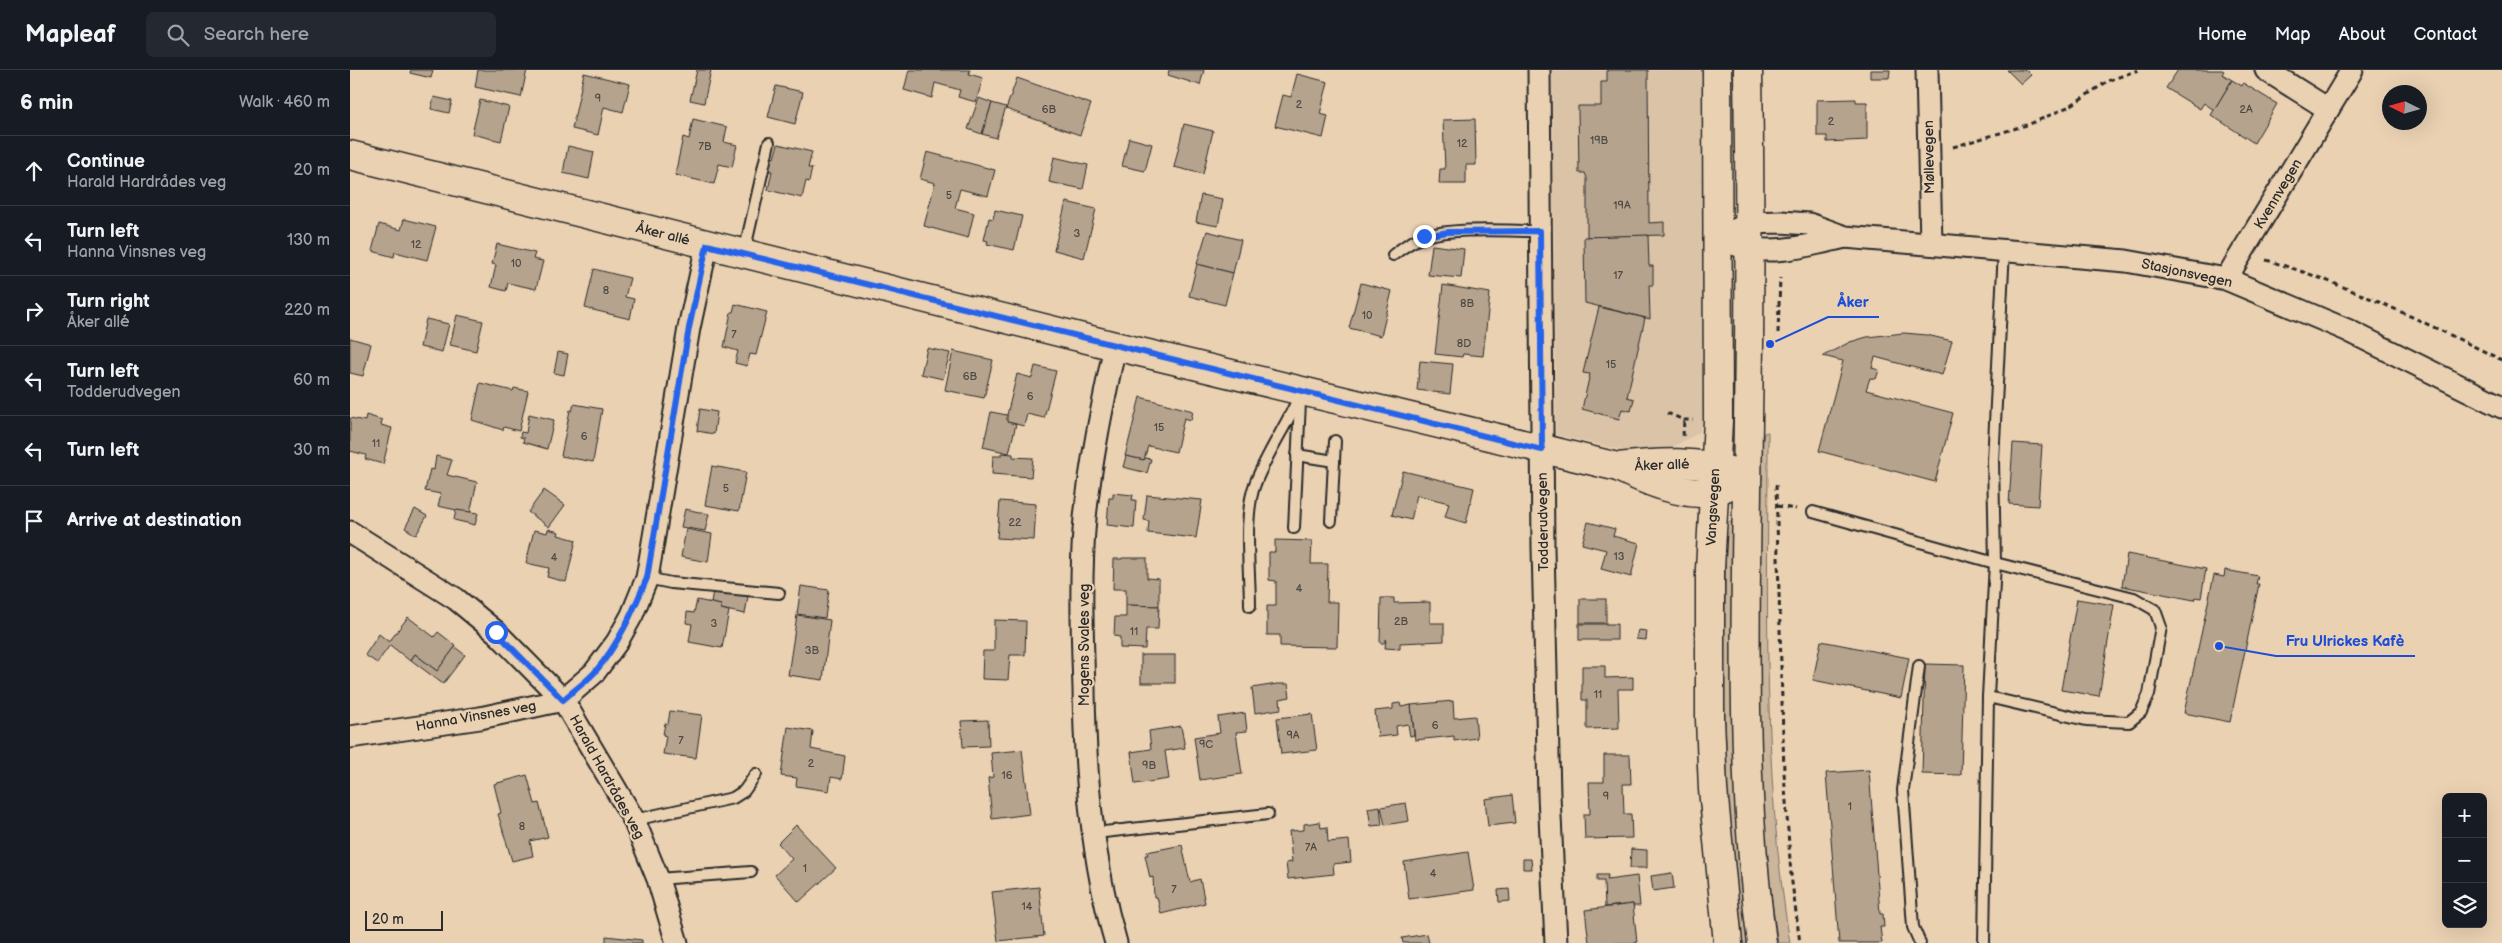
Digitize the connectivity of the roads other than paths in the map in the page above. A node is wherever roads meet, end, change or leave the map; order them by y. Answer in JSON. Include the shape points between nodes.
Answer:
{"nodes":[{"id":1,"x":1539,"y":70,"type":"edge"},
{"id":2,"x":1717,"y":70,"type":"edge"},
{"id":3,"x":1748,"y":70,"type":"edge"},
{"id":4,"x":1927,"y":70,"type":"edge"},
{"id":5,"x":2266,"y":70,"type":"edge"},
{"id":6,"x":2352,"y":70,"type":"edge"},
{"id":7,"x":2328,"y":109,"type":"junction"},
{"id":8,"x":769,"y":143,"type":"dead end"},
{"id":9,"x":350,"y":155,"type":"edge"},
{"id":10,"x":1750,"y":223,"type":"junction"},
{"id":11,"x":1540,"y":231,"type":"junction"},
{"id":12,"x":1845,"y":236,"type":"junction"},
{"id":13,"x":1717,"y":238,"type":"junction"},
{"id":14,"x":1931,"y":244,"type":"junction"},
{"id":15,"x":707,"y":245,"type":"junction"},
{"id":16,"x":2004,"y":249,"type":"junction"},
{"id":17,"x":1750,"y":250,"type":"junction"},
{"id":18,"x":744,"y":254,"type":"junction"},
{"id":19,"x":1393,"y":255,"type":"dead end"},
{"id":20,"x":2226,"y":279,"type":"junction"},
{"id":21,"x":1115,"y":346,"type":"junction"},
{"id":22,"x":1301,"y":391,"type":"junction"},
{"id":23,"x":2502,"y":407,"type":"edge"},
{"id":24,"x":1335,"y":440,"type":"dead end"},
{"id":25,"x":1542,"y":450,"type":"junction"},
{"id":26,"x":1296,"y":455,"type":"junction"},
{"id":27,"x":1334,"y":461,"type":"junction"},
{"id":28,"x":1747,"y":477,"type":"junction"},
{"id":29,"x":1715,"y":479,"type":"junction"},
{"id":30,"x":1813,"y":512,"type":"dead end"},
{"id":31,"x":1331,"y":521,"type":"dead end"},
{"id":32,"x":1294,"y":528,"type":"dead end"},
{"id":33,"x":350,"y":532,"type":"edge"},
{"id":34,"x":1995,"y":563,"type":"junction"},
{"id":35,"x":647,"y":578,"type":"junction"},
{"id":36,"x":779,"y":593,"type":"dead end"},
{"id":37,"x":1250,"y":606,"type":"dead end"},
{"id":38,"x":1919,"y":666,"type":"dead end"},
{"id":39,"x":1988,"y":697,"type":"junction"},
{"id":40,"x":563,"y":700,"type":"junction"},
{"id":41,"x":350,"y":736,"type":"edge"},
{"id":42,"x":756,"y":774,"type":"dead end"},
{"id":43,"x":1268,"y":814,"type":"dead end"},
{"id":44,"x":634,"y":820,"type":"junction"},
{"id":45,"x":1095,"y":833,"type":"junction"},
{"id":46,"x":751,"y":872,"type":"dead end"},
{"id":47,"x":658,"y":879,"type":"junction"},
{"id":48,"x":677,"y":943,"type":"edge"},
{"id":49,"x":1116,"y":943,"type":"edge"},
{"id":50,"x":1556,"y":943,"type":"edge"},
{"id":51,"x":1728,"y":943,"type":"edge"},
{"id":52,"x":1762,"y":943,"type":"edge"},
{"id":53,"x":1920,"y":943,"type":"edge"},
{"id":54,"x":1984,"y":943,"type":"edge"}],
"edges":[{"from":1,"to":11,"type":"street","name":"Todderudvegen"},
{"from":2,"to":13,"type":"main road","name":"Vangsvegen"},
{"from":3,"to":10,"type":"main road"},
{"from":4,"to":14,"type":"street","name":"Møllevegen"},
{"from":5,"to":7,"type":"street"},
{"from":6,"to":7,"type":"street","name":"Kvennvegen"},
{"from":7,"to":20,"type":"street","name":"Kvennvegen"},
{"from":8,"to":18,"type":"lane"},
{"from":9,"to":15,"type":"main road","name":"Åker allé"},
{"from":10,"to":12,"type":"street","name":"Stasjonsvegen","via":[[1809,224]]},
{"from":10,"to":13,"type":"street","name":"Stasjonsvegen"},
{"from":10,"to":17,"type":"main road"},
{"from":11,"to":19,"type":"lane","via":[[1448,232],[1409,242]]},
{"from":11,"to":25,"type":"street","name":"Todderudvegen"},
{"from":12,"to":14,"type":"street","name":"Stasjonsvegen"},
{"from":12,"to":17,"type":"street","name":"Stasjonsvegen","via":[[1806,246]]},
{"from":13,"to":17,"type":"street","name":"Stasjonsvegen"},
{"from":13,"to":29,"type":"main road","name":"Vangsvegen","via":[[1718,420]]},
{"from":14,"to":16,"type":"street","name":"Stasjonsvegen"},
{"from":15,"to":18,"type":"main road","name":"Åker allé"},
{"from":15,"to":35,"type":"street","name":"Hanna Vinsnes veg","via":[[689,328]]},
{"from":16,"to":20,"type":"street","name":"Stasjonsvegen","via":[[2126,260]]},
{"from":16,"to":34,"type":"lane","via":[[1993,461]]},
{"from":17,"to":28,"type":"main road"},
{"from":18,"to":21,"type":"main road","name":"Åker allé"},
{"from":20,"to":23,"type":"street","name":"Stasjonsvegen","via":[[2347,330]]},
{"from":21,"to":22,"type":"main road","name":"Åker allé"},
{"from":21,"to":45,"type":"street","name":"Mogens Svales veg","via":[[1096,433],[1085,518],[1082,606],[1084,729]]},
{"from":22,"to":25,"type":"main road","name":"Åker allé"},
{"from":22,"to":26,"type":"lane"},
{"from":22,"to":37,"type":"lane","via":[[1290,420],[1254,485],[1249,513]]},
{"from":24,"to":27,"type":"lane"},
{"from":25,"to":29,"type":"main road","name":"Åker allé","via":[[1618,467],[1655,462]]},
{"from":25,"to":50,"type":"street","name":"Todderudvegen","via":[[1549,795]]},
{"from":26,"to":27,"type":"lane"},
{"from":26,"to":32,"type":"lane"},
{"from":27,"to":31,"type":"lane"},
{"from":28,"to":29,"type":"main road","name":"Åker allé"},
{"from":28,"to":52,"type":"main road","via":[[1745,730]]},
{"from":29,"to":51,"type":"main road","name":"Vangsvegen","via":[[1710,569],[1710,720],[1713,789]]},
{"from":30,"to":34,"type":"lane"},
{"from":33,"to":40,"type":"street","name":"Harald Hardrådes veg","via":[[456,599],[496,632]]},
{"from":34,"to":39,"type":"lane"},
{"from":34,"to":39,"type":"lane","via":[[2134,598],[2155,610],[2161,627],[2149,694],[2141,712],[2129,722],[2086,720]]},
{"from":35,"to":36,"type":"lane"},
{"from":35,"to":40,"type":"street","name":"Hanna Vinsnes veg","via":[[617,642],[594,673]]},
{"from":38,"to":53,"type":"lane","via":[[1903,790],[1912,927]]},
{"from":39,"to":54,"type":"lane"},
{"from":40,"to":41,"type":"street","name":"Hanna Vinsnes veg","via":[[480,718]]},
{"from":40,"to":44,"type":"street","name":"Harald Hardrådes veg"},
{"from":42,"to":44,"type":"lane","via":[[744,791],[733,798]]},
{"from":43,"to":45,"type":"lane"},
{"from":44,"to":47,"type":"street","name":"Harald Hardrådes veg"},
{"from":45,"to":49,"type":"street","name":"Mogens Svales veg","via":[[1099,871]]},
{"from":46,"to":47,"type":"lane"},
{"from":47,"to":48,"type":"street","name":"Harald Hardrådes veg"}]}
